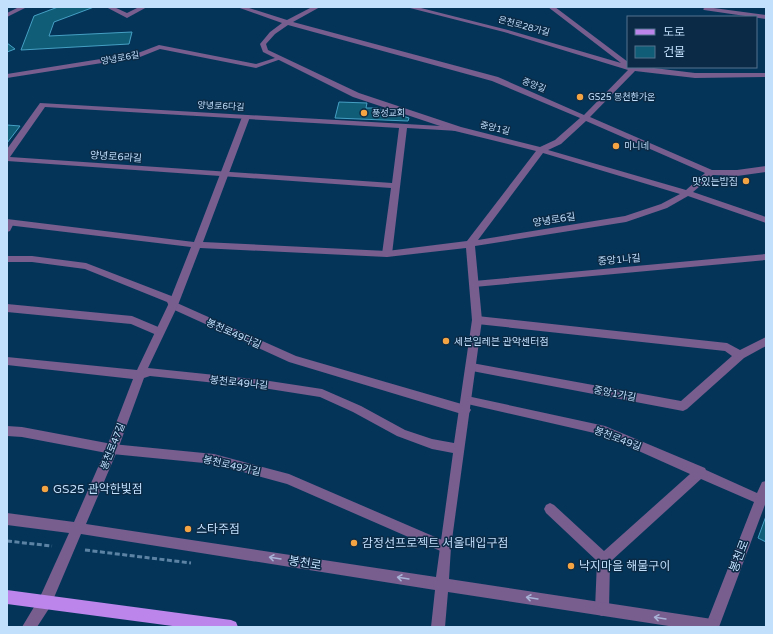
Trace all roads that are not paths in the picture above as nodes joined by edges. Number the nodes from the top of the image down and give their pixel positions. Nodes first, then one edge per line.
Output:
1 (24, 7) edge
2 (109, 7) edge
3 (144, 7) edge
4 (240, 7) edge
5 (317, 7) edge
6 (409, 7) edge
7 (551, 7) edge
8 (706, 8) edge
9 (7, 14) edge
10 (766, 17) edge
11 (289, 23) junction
12 (278, 59) junction
13 (627, 65) edge
14 (627, 66) edge
15 (629, 68) edge
16 (646, 68) edge
17 (766, 75) edge
18 (7, 76) edge
19 (246, 117) junction
20 (586, 117) junction
21 (403, 127) junction
22 (458, 129) junction
23 (542, 150) junction
24 (7, 155) edge
25 (7, 159) edge
26 (766, 169) edge
27 (711, 172) junction
28 (224, 175) junction
29 (396, 186) junction
30 (687, 193) junction
31 (766, 220) edge
32 (8, 225) edge
33 (470, 244) junction
34 (197, 245) junction
35 (388, 254) junction
36 (766, 256) edge
37 (7, 259) edge
38 (474, 284) junction
39 (172, 305) junction
40 (7, 308) edge
41 (477, 320) junction
42 (159, 332) junction
43 (766, 341) edge
44 (740, 355) junction
45 (7, 362) edge
46 (472, 366) junction
47 (140, 375) junction
48 (466, 405) junction
49 (7, 431) edge
50 (112, 448) junction
51 (460, 449) junction
52 (701, 472) junction
53 (766, 486) edge
54 (761, 500) junction
55 (550, 509) dead end
56 (7, 519) edge
57 (78, 528) junction
58 (445, 547) junction
59 (604, 559) junction
60 (442, 584) junction
61 (7, 598) edge
62 (45, 602) junction
63 (602, 609) junction
64 (29, 627) edge
65 (232, 627) edge
66 (438, 627) edge
67 (712, 627) edge

1 - 9 street
2 - 3 street
4 - 11 street, 중앙길
5 - 11 street
6 - 14 street, 은천로28가길
7 - 13 street
8 - 10 street
11 - 12 street, 중앙1길
11 - 20 street, 중앙길
12 - 18 street, 양녕로6길
12 - 22 street, 중앙1길
15 - 20 street
16 - 17 street, 은천로28가길
19 - 21 street, 양녕로6다길
19 - 24 street, 양녕로6다길
19 - 28 street
20 - 23 street
20 - 27 street, 중앙길
21 - 22 street, 양녕로6다길
21 - 29 street
22 - 23 street, 중앙1길
23 - 30 street, 중앙1길
23 - 33 street
25 - 28 street, 양녕로6라길
26 - 27 street, 중앙길
27 - 30 street, 양녕로6길
28 - 29 street, 양녕로6라길
28 - 34 street
29 - 35 street
30 - 31 street, 중앙1길
30 - 33 street, 양녕로6길
32 - 34 street, 양녕로6길
33 - 35 street, 양녕로6길
33 - 38 street
34 - 35 street, 양녕로6길
34 - 39 street, 봉천로47길
36 - 38 street, 중앙1나길
37 - 39 street, 봉천로49다길
38 - 41 street
39 - 42 street, 봉천로47길
39 - 48 street, 봉천로49다길
40 - 42 street
41 - 44 street
41 - 46 street
42 - 47 street, 봉천로47길
43 - 44 street, 중앙1가길
44 - 46 street, 중앙1가길
45 - 47 street, 봉천로49나길
46 - 48 street
47 - 50 street, 봉천로47길
47 - 51 street, 봉천로49나길
48 - 51 street
48 - 52 street, 봉천로49길
49 - 50 street, 봉천로49가길
50 - 57 street, 봉천로47길
50 - 58 street, 봉천로49가길
51 - 58 street
52 - 54 street, 봉천로49길
52 - 59 street
53 - 54 street, 봉천로
54 - 67 street, 봉천로
55 - 59 street
56 - 57 street, 봉천로
60 -> 57 street, 봉천로
57 - 62 street, 봉천로47길
58 - 60 street
59 - 63 street
63 -> 60 street, 봉천로
60 - 66 street
61 - 62 main road
62 - 64 street
62 - 65 main road
67 -> 63 street, 봉천로

